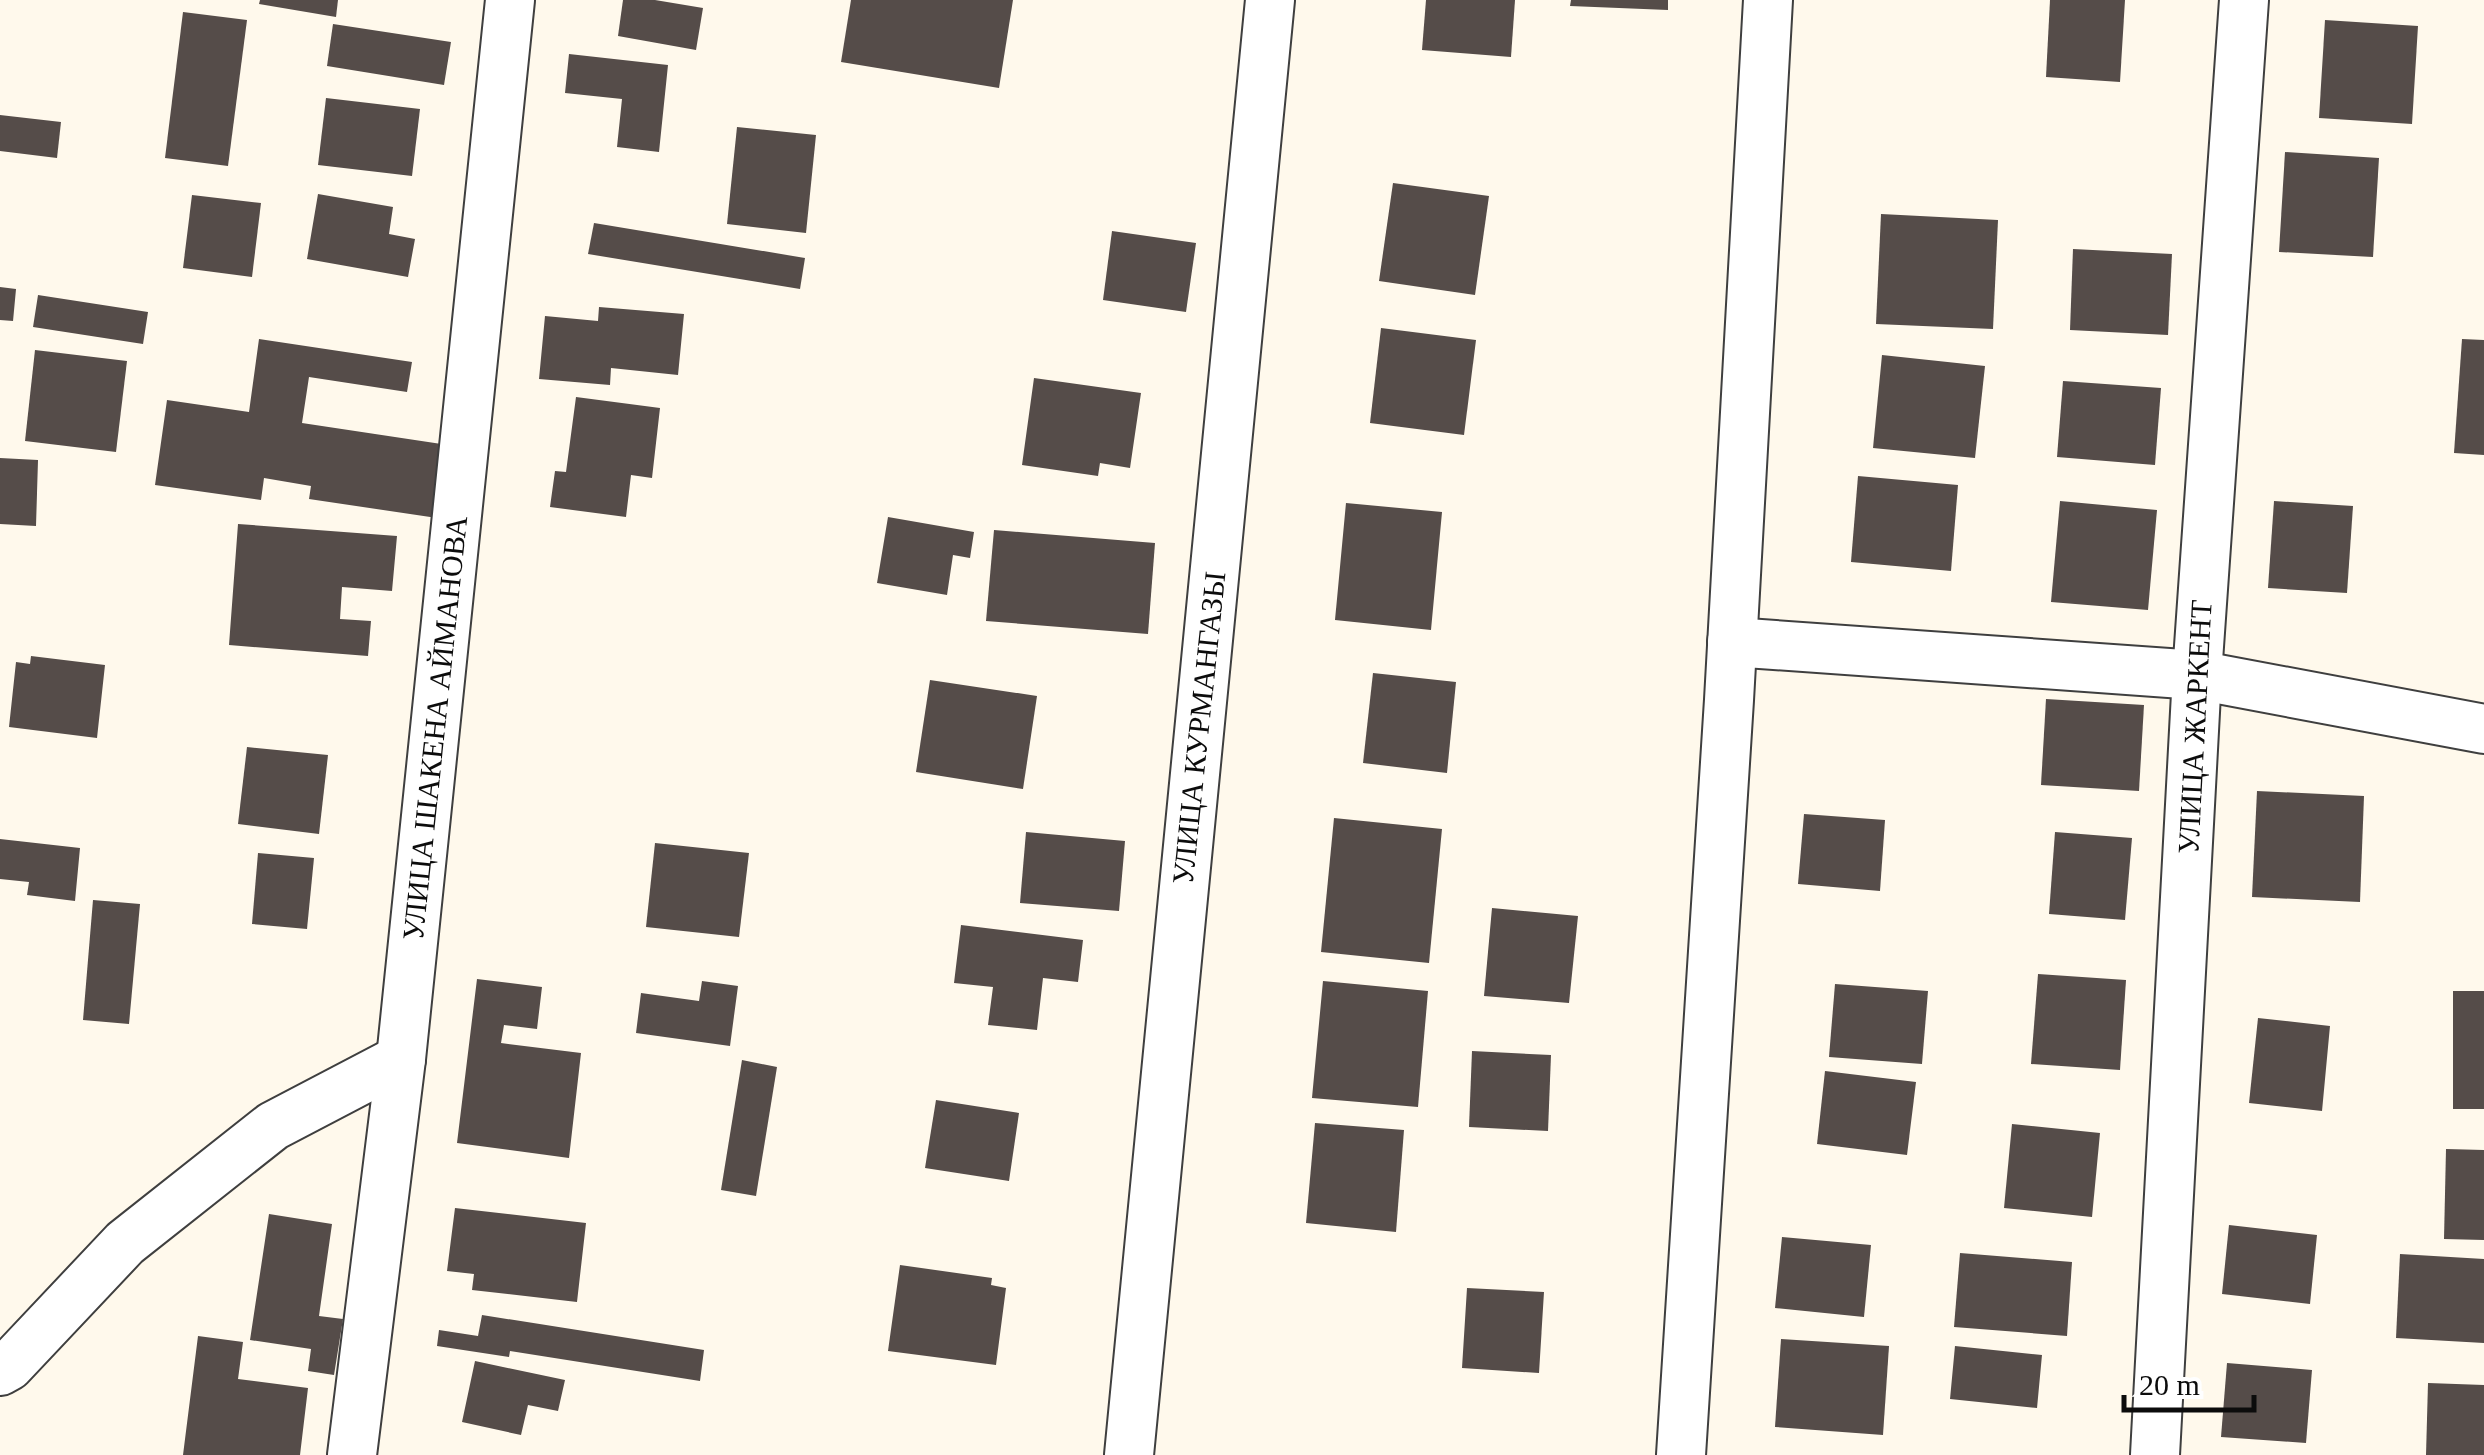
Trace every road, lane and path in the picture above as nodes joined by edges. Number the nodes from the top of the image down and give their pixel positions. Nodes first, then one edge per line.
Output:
1 (510, 0) edge
2 (1270, 0) edge
3 (1768, 0) edge
4 (2244, 0) edge
5 (1732, 642) junction
6 (2197, 675) junction
7 (2484, 729) edge
8 (401, 1059) junction
9 (0, 1371) edge
10 (352, 1455) edge
11 (1129, 1455) edge
12 (1682, 1455) edge
13 (2155, 1455) edge

1 - 8 street, УЛИЦА ШАКЕНА АЙМАНОВА
2 - 11 street, УЛИЦА КУРМАНГАЗЫ
3 - 5 street
4 - 6 street, УЛИЦА ЖАРКЕНТ
5 - 6 street
5 - 12 street
6 - 7 street
6 - 13 street, УЛИЦА ЖАРКЕНТ
8 - 9 street
8 - 10 street, УЛИЦА ШАКЕНА АЙМАНОВА

